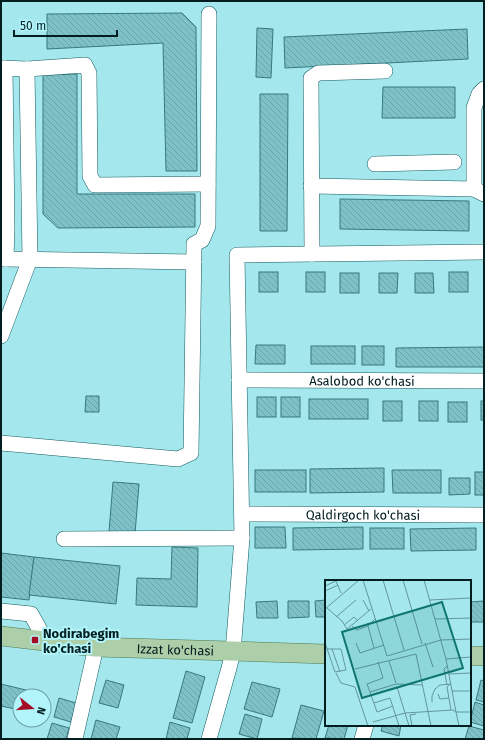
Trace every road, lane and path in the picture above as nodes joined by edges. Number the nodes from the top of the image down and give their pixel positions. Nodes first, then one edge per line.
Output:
1 (209, 14) dead end
2 (3, 68) edge
3 (27, 70) junction
4 (385, 71) dead end
5 (484, 89) edge
6 (454, 162) dead end
7 (375, 164) dead end
8 (406, 164) junction
9 (208, 184) junction
10 (311, 186) junction
11 (405, 188) junction
12 (479, 191) edge
13 (484, 252) edge
14 (312, 254) junction
15 (3, 259) edge
16 (30, 259) junction
17 (194, 262) junction
18 (1, 336) edge
19 (239, 380) junction
20 (484, 381) edge
21 (1, 442) edge
22 (242, 514) junction
23 (484, 515) edge
24 (242, 538) junction
25 (64, 539) dead end
26 (1, 611) edge
27 (1, 636) edge
28 (46, 641) junction
29 (96, 647) junction
30 (232, 652) junction
31 (325, 654) edge
32 (471, 656) edge
33 (484, 656) edge
34 (366, 726) edge
35 (75, 739) edge
36 (209, 739) edge
37 (362, 739) edge

1 - 9 street
2 - 3 street
2 - 15 street
3 - 9 street
3 - 16 street
4 - 10 street
5 - 12 street
6 - 8 street
7 - 8 street
8 - 11 street
9 - 17 street
10 - 11 street
10 - 14 street
11 - 12 street
13 - 14 street
14 - 19 street
15 - 16 street
16 - 17 street
16 - 18 street
17 - 21 street
19 - 20 street, Asalobod ko'chasi
19 - 22 street
22 - 23 street, Qaldirgoch ko'chasi
22 - 24 street
24 - 25 street
24 - 30 street
26 - 28 street
27 - 28 main road, Izzat ko'chasi
28 - 29 main road, Izzat ko'chasi
29 - 30 main road, Izzat ko'chasi
29 - 35 street
30 - 31 main road, Izzat ko'chasi
30 - 36 street
32 - 33 main road
34 - 37 street

